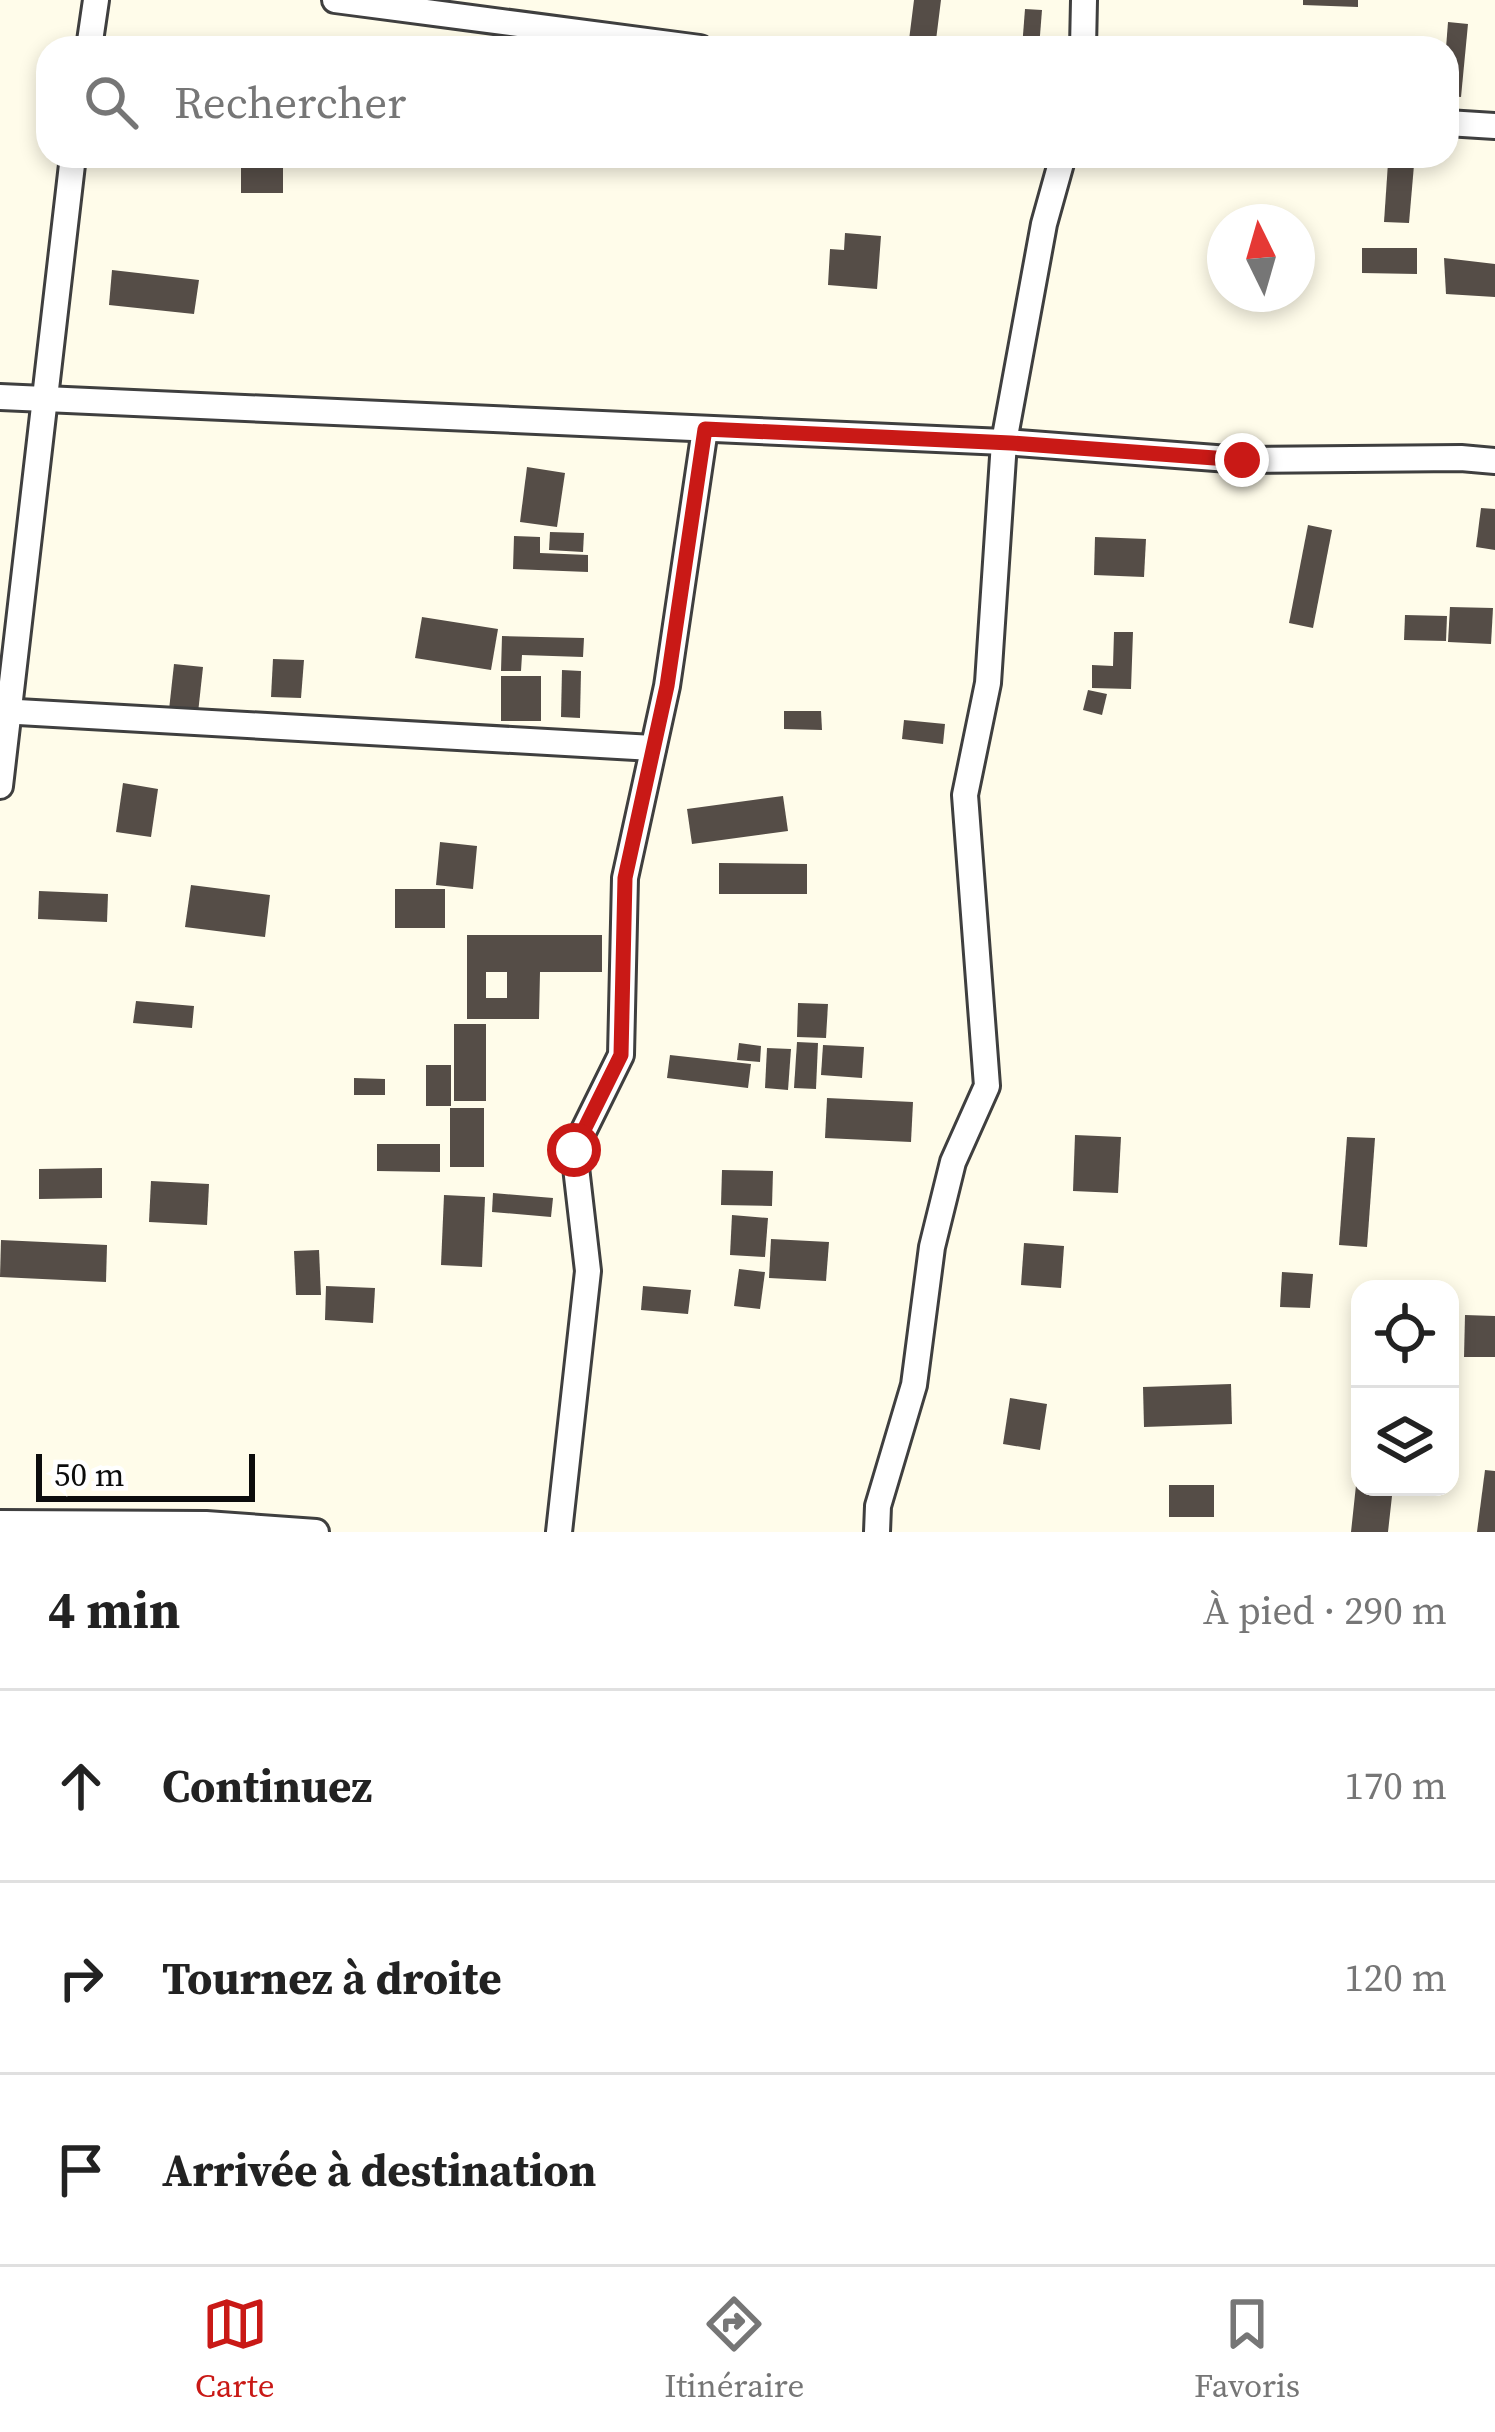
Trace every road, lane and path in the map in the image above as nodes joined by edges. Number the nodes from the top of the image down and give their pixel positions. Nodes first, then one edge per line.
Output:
1 (96, 0) edge
2 (335, 0) edge
3 (1084, 0) edge
4 (91, 36) edge
5 (609, 36) edge
6 (1083, 36) edge
7 (1459, 124) edge
8 (1495, 126) edge
9 (72, 168) edge
10 (1060, 168) edge
11 (0, 397) edge
12 (46, 399) junction
13 (705, 429) junction
14 (1004, 442) junction
15 (1495, 461) edge
16 (5, 711) edge
17 (653, 748) junction
18 (0, 786) edge
19 (0, 1523) edge
20 (316, 1532) edge
21 (537, 1532) edge
22 (559, 1532) edge
23 (877, 1532) edge

1 - 4 street
2 - 5 street
3 - 6 street
7 - 8 street
9 - 12 street
10 - 14 street
11 - 12 street
12 - 13 street
12 - 16 street
13 - 14 street
13 - 17 street
14 - 15 street
14 - 23 street
16 - 17 street
16 - 18 street
17 - 22 street
19 - 20 street
21 - 22 street

